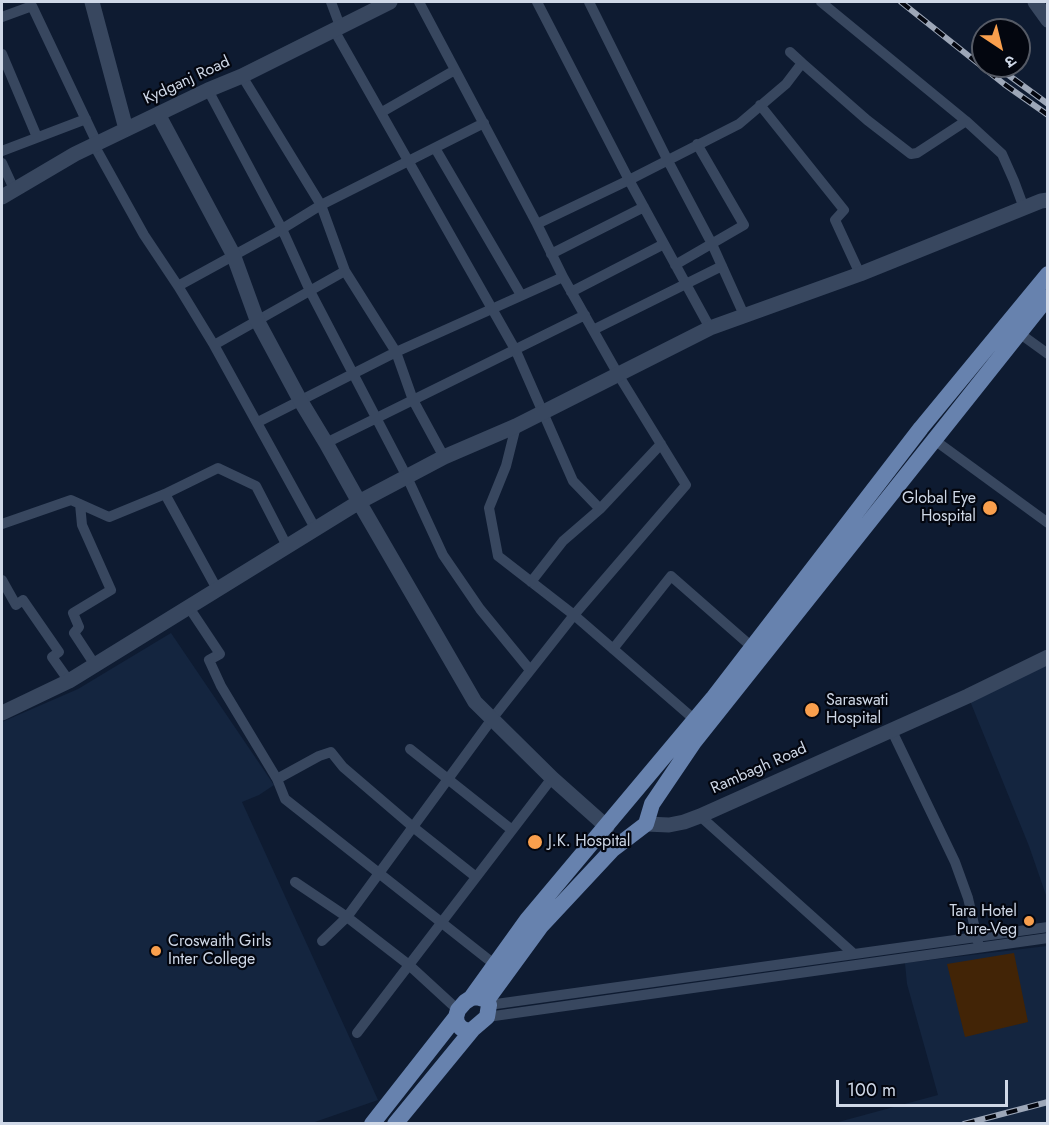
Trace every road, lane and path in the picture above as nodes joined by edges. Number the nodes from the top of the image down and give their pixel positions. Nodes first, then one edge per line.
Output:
1 (92, 2) edge
2 (332, 2) edge
3 (390, 2) edge
4 (419, 2) edge
5 (537, 2) edge
6 (589, 2) edge
7 (820, 2) edge
8 (1035, 2) edge
9 (373, 5) edge
10 (2, 17) edge
11 (1047, 20) edge
12 (337, 28) junction
13 (790, 52) dead end
14 (2, 54) edge
15 (802, 63) junction
16 (455, 70) junction
17 (242, 76) junction
18 (208, 90) junction
19 (760, 105) junction
20 (382, 112) junction
21 (158, 114) junction
22 (86, 119) junction
23 (966, 121) junction
24 (484, 123) junction
25 (126, 129) junction
26 (37, 137) junction
27 (96, 144) junction
28 (697, 144) junction
29 (435, 148) junction
30 (2, 151) edge
31 (667, 159) junction
32 (410, 162) junction
33 (2, 163) edge
34 (629, 180) junction
35 (8, 193) edge
36 (1047, 200) edge
37 (321, 205) junction
38 (644, 207) junction
39 (1024, 208) junction
40 (537, 224) junction
41 (282, 229) junction
42 (664, 244) junction
43 (712, 244) junction
44 (551, 254) junction
45 (233, 255) junction
46 (675, 265) junction
47 (722, 266) junction
48 (345, 271) junction
49 (860, 274) junction
50 (1047, 274) edge
51 (563, 277) junction
52 (685, 283) junction
53 (178, 286) junction
54 (310, 291) junction
55 (571, 292) junction
56 (521, 295) junction
57 (1047, 297) edge
58 (492, 310) junction
59 (585, 315) junction
60 (744, 315) junction
61 (257, 320) junction
62 (710, 328) junction
63 (593, 330) junction
64 (1019, 333) junction
65 (214, 345) junction
66 (516, 351) junction
67 (396, 352) junction
68 (1047, 354) edge
69 (353, 374) junction
70 (619, 376) junction
71 (300, 400) junction
72 (413, 400) junction
73 (544, 412) junction
74 (376, 418) junction
75 (258, 422) junction
76 (516, 426) junction
77 (933, 439) junction
78 (326, 442) junction
79 (662, 444) junction
80 (444, 457) junction
81 (406, 477) junction
82 (165, 494) junction
83 (358, 502) junction
84 (80, 504) junction
85 (600, 509) junction
86 (1047, 523) edge
87 (2, 524) edge
88 (315, 528) junction
89 (287, 546) junction
90 (2, 580) edge
91 (531, 582) junction
92 (217, 589) junction
93 (188, 606) junction
94 (573, 615) junction
95 (752, 647) junction
96 (613, 649) junction
97 (1047, 657) edge
98 (95, 665) junction
99 (530, 670) junction
100 (69, 681) junction
101 (2, 714) edge
102 (492, 719) junction
103 (695, 720) junction
104 (891, 729) junction
105 (410, 749) dead end
106 (448, 778) junction
107 (552, 778) junction
108 (277, 779) junction
109 (634, 794) junction
110 (652, 804) junction
111 (700, 816) junction
112 (646, 824) junction
113 (413, 827) junction
114 (512, 830) junction
115 (603, 832) junction
116 (612, 850) junction
117 (379, 873) junction
118 (476, 877) junction
119 (295, 882) dead end
120 (347, 917) junction
121 (442, 922) junction
122 (1047, 927) edge
123 (1047, 938) edge
124 (322, 941) dead end
125 (978, 942) junction
126 (854, 954) junction
127 (494, 964) junction
128 (409, 965) junction
129 (483, 1005) junction
130 (457, 1013) junction
131 (473, 1029) junction
132 (357, 1033) dead end
133 (372, 1124) edge
134 (395, 1124) edge

1 - 25 street
2 - 12 street
3 - 9 street, Kydganj Road
4 - 16 street
5 - 34 street
6 - 31 street
7 - 23 street
8 - 11 street
9 - 12 street, Kydganj Road
10 - 22 street
12 - 17 street, Kydganj Road
12 - 20 street
13 - 15 street
14 - 26 street
15 - 19 street
15 - 23 street
16 - 20 street
16 - 24 street
17 - 18 street, Kydganj Road
17 - 37 street
18 - 21 street, Kydganj Road
18 - 41 street
19 - 28 street
19 - 49 street
20 - 32 street
21 - 25 street, Kydganj Road
21 - 45 street
22 - 26 street
22 - 27 street
23 - 39 street
24 - 29 street
24 - 40 street
25 - 27 street, Kydganj Road
26 - 30 street
27 - 35 street, Kydganj Road
27 - 53 street
28 - 31 street
28 - 43 street
29 - 32 street
29 - 56 street
31 - 34 street
31 - 43 street
32 - 37 street
32 - 58 street
33 - 35 street
34 - 38 street
34 - 40 street
36 - 39 street
37 - 41 street
37 - 48 street
38 - 42 street
38 - 44 street
39 - 49 street
40 - 44 street
41 - 45 street
41 - 54 street
42 - 46 street
42 - 55 street
43 - 46 street
43 - 47 street
44 - 51 street
45 - 53 street
45 - 61 street
46 - 52 street
47 - 52 street
47 - 60 street
48 - 54 street
48 - 67 street
49 - 60 street
50 - 95 main road
51 - 55 street
51 - 56 street
52 - 62 street
52 - 63 street
53 - 65 street
54 - 61 street
54 - 69 street
55 - 59 street
56 - 58 street
57 - 64 main road
58 - 66 street
58 - 67 street
59 - 63 street
59 - 66 street
60 - 62 street
61 - 65 street
61 - 71 street
62 - 70 street
63 - 70 street
64 - 68 street
64 - 77 main road
65 - 75 street
66 - 72 street
66 - 73 street
67 - 69 street
67 - 72 street
69 - 71 street
69 - 74 street
70 - 73 street
70 - 79 street
71 - 75 street
71 - 78 street
72 - 74 street
72 - 80 street
73 - 76 street
73 - 85 street
74 - 78 street
74 - 81 street
75 - 88 street
76 - 80 street
76 - 91 street
77 - 86 street
77 - 110 main road
78 - 83 street
79 - 85 street
79 - 94 street
80 - 81 street
81 - 83 street
81 - 99 street
82 - 84 street
82 - 89 street
82 - 92 street
83 - 88 street
83 - 102 street
84 - 87 street
84 - 98 street
85 - 91 street
88 - 89 street
89 - 92 street
90 - 100 street
91 - 94 street
92 - 93 street
93 - 98 street
93 - 108 street
94 - 96 street
94 - 99 street
95 - 96 street
95 - 103 main road
96 - 103 street
97 - 104 street, Rambagh Road
98 - 100 street
99 - 102 street
100 - 101 street
102 - 106 street
102 - 107 street
103 - 109 main road
104 - 111 street, Rambagh Road
104 - 125 street
105 - 106 street
106 - 113 street
106 - 114 street
107 - 114 street
107 - 115 street
108 - 113 street
108 - 117 street
109 - 110 main road
109 - 115 main road
110 - 112 main road
111 - 112 street, Rambagh Road
111 - 126 street
112 - 116 main road
113 - 117 street
113 - 118 street
114 - 118 street
115 - 116 main road
115 - 127 main road
116 - 129 main road
117 - 120 street
117 - 121 street
118 - 121 street
119 - 120 street
120 - 124 street
120 - 128 street
121 - 127 street
121 - 128 street
122 - 125 street
123 - 125 street
125 - 126 street
125 - 129 street
126 - 129 street
127 - 129 main road
128 - 130 street
128 - 132 street
129 - 130 main road
129 - 131 main road
130 - 131 main road
130 - 133 main road
131 - 134 main road

